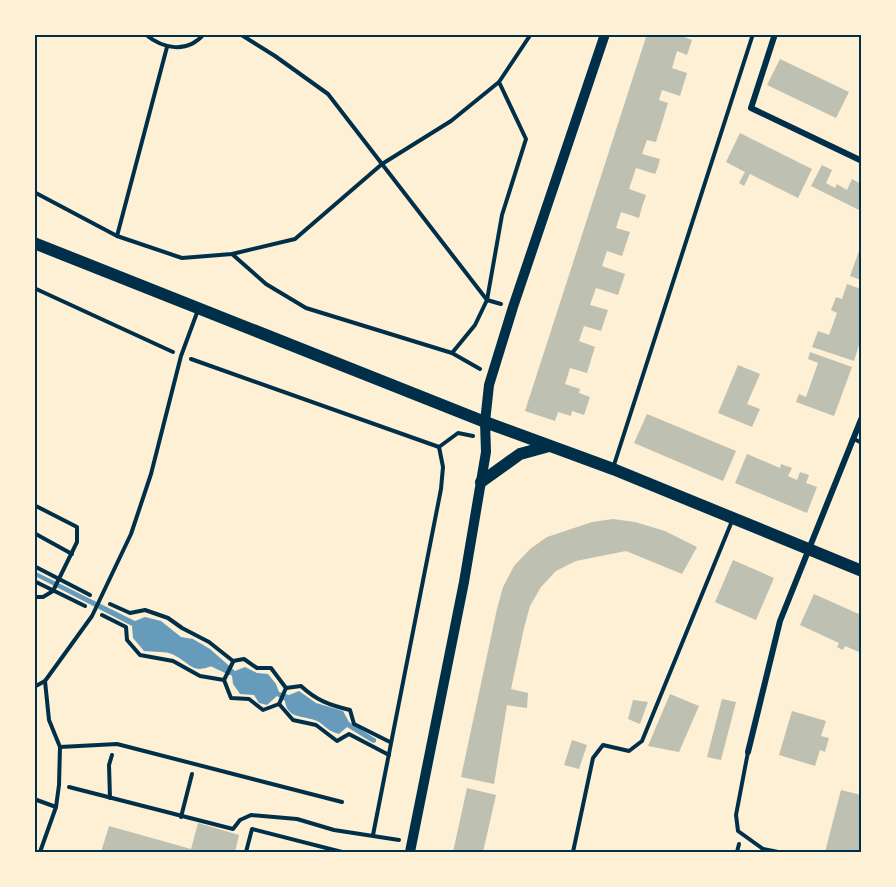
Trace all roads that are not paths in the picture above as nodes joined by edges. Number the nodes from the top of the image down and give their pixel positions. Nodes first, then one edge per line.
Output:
1 (605, 34) edge
2 (753, 34) edge
3 (775, 34) edge
4 (861, 161) edge
5 (34, 243) edge
6 (198, 309) junction
7 (861, 417) edge
8 (485, 422) junction
9 (854, 440) junction
10 (861, 442) edge
11 (550, 446) junction
12 (613, 469) junction
13 (481, 482) junction
14 (733, 518) junction
15 (809, 549) junction
16 (861, 571) edge
17 (45, 681) junction
18 (34, 687) edge
19 (60, 747) junction
20 (748, 752) joint
21 (34, 799) edge
22 (342, 802) dead end
23 (56, 807) junction
24 (411, 848) edge
25 (762, 851) edge
26 (40, 852) edge
27 (573, 852) edge
28 (778, 852) edge

1 - 8 street
2 - 12 lane
3 - 4 street
5 - 6 main road
6 - 8 main road
6 - 17 lane
7 - 9 street
8 - 11 main road
8 - 13 street
9 - 10 lane
9 - 15 street
11 - 12 main road
11 - 13 main road
12 - 14 main road
13 - 24 street
14 - 15 main road
14 - 27 lane
15 - 16 main road
15 - 20 street
17 - 18 lane
17 - 19 lane
19 - 22 lane
19 - 23 lane
20 - 25 lane
21 - 23 lane
23 - 26 lane
25 - 28 lane

